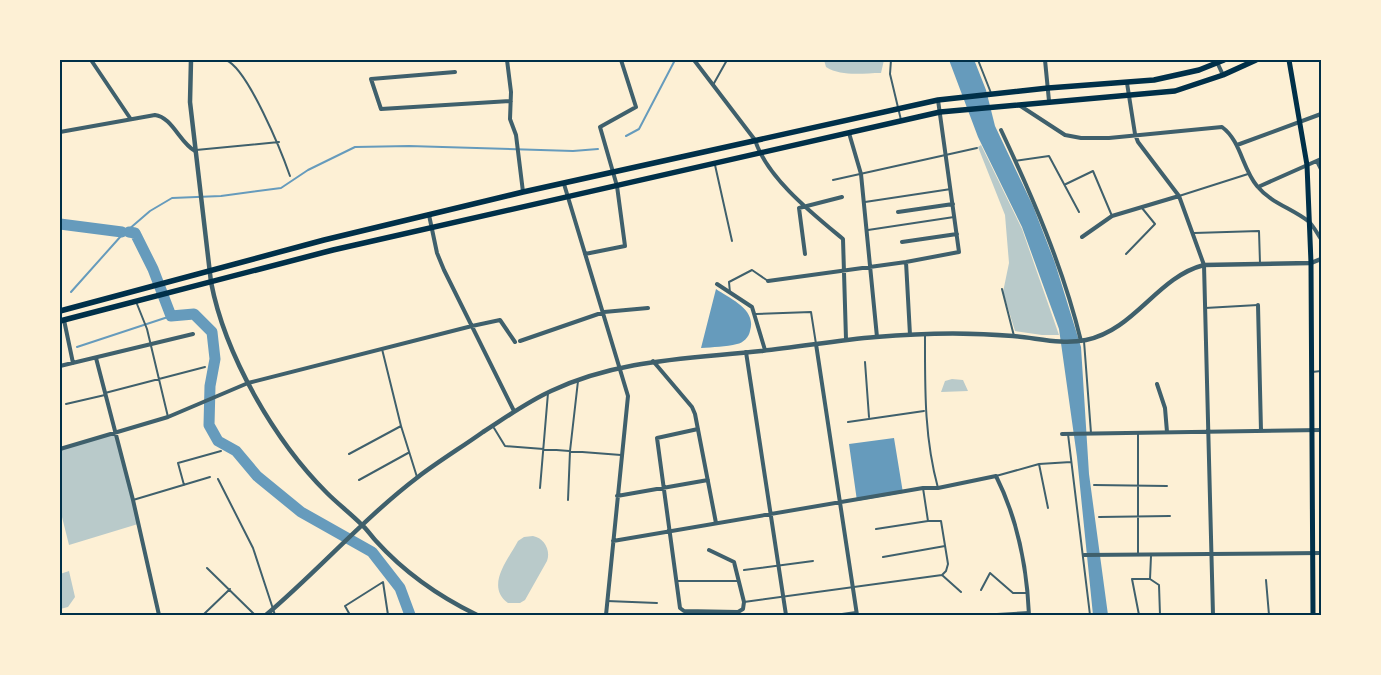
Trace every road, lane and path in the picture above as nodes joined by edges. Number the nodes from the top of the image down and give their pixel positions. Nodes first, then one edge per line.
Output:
1 (92, 60) edge
2 (191, 60) edge
3 (226, 60) edge
4 (507, 60) edge
5 (621, 60) edge
6 (694, 60) edge
7 (727, 60) edge
8 (891, 60) edge
9 (978, 60) edge
10 (1256, 60) edge
11 (1289, 60) edge
12 (1044, 61) edge
13 (1220, 61) edge
14 (455, 72) dead end
15 (1224, 75) junction
16 (1127, 83) junction
17 (714, 85) junction
18 (1048, 88) junction
19 (990, 93) junction
20 (1129, 96) junction
21 (938, 100) junction
22 (510, 101) junction
23 (1049, 101) junction
24 (1017, 104) junction
25 (899, 109) junction
26 (940, 112) junction
27 (1321, 114) edge
28 (130, 118) junction
29 (901, 122) junction
30 (1301, 122) junction
31 (60, 125) edge
32 (1001, 130) dead end
33 (62, 132) edge
34 (849, 133) junction
35 (1135, 134) junction
36 (755, 140) junction
37 (278, 142) junction
38 (1237, 145) junction
39 (977, 148) dead end
40 (195, 150) junction
41 (758, 152) junction
42 (946, 155) junction
43 (1319, 160) edge
44 (1015, 161) junction
45 (715, 163) junction
46 (1307, 165) junction
47 (1321, 169) edge
48 (614, 174) junction
49 (862, 174) junction
50 (1249, 174) junction
51 (290, 176) dead end
52 (833, 180) dead end
53 (564, 184) junction
54 (1066, 184) junction
55 (617, 186) junction
56 (1258, 187) junction
57 (951, 189) junction
58 (523, 192) junction
59 (1179, 196) junction
60 (568, 197) junction
61 (842, 197) dead end
62 (865, 202) junction
63 (953, 204) junction
64 (804, 205) junction
65 (1141, 206) junction
66 (898, 212) dead end
67 (1079, 212) dead end
68 (429, 215) junction
69 (1112, 216) junction
70 (954, 217) junction
71 (1309, 221) junction
72 (431, 227) junction
73 (867, 231) junction
74 (1194, 233) junction
75 (957, 234) junction
76 (1082, 237) dead end
77 (1321, 239) edge
78 (732, 241) dead end
79 (902, 242) dead end
80 (585, 254) junction
81 (805, 254) dead end
82 (1126, 254) dead end
83 (1321, 259) edge
84 (906, 262) junction
85 (1311, 263) junction
86 (1260, 264) junction
87 (1204, 265) junction
88 (870, 266) junction
89 (844, 269) junction
90 (209, 270) junction
91 (768, 281) joint
92 (211, 282) junction
93 (717, 284) dead end
94 (1002, 289) dead end
95 (730, 293) junction
96 (136, 302) junction
97 (1258, 305) joint
98 (648, 308) dead end
99 (1205, 308) junction
100 (60, 311) edge
101 (604, 312) junction
102 (756, 314) junction
103 (62, 320) edge
104 (472, 326) junction
105 (193, 334) dead end
106 (910, 335) junction
107 (925, 335) junction
108 (1014, 336) junction
109 (877, 337) junction
110 (846, 339) junction
111 (1082, 341) junction
112 (150, 344) junction
113 (816, 344) junction
114 (382, 349) junction
115 (765, 350) junction
116 (746, 352) junction
117 (96, 358) junction
118 (653, 361) junction
119 (865, 362) dead end
120 (73, 363) junction
121 (60, 366) edge
122 (205, 367) dead end
123 (620, 367) junction
124 (1321, 371) edge
125 (1310, 372) junction
126 (159, 379) junction
127 (578, 380) junction
128 (248, 383) junction
129 (1157, 384) dead end
130 (548, 392) junction
131 (105, 394) junction
132 (66, 404) dead end
133 (514, 411) junction
134 (924, 411) junction
135 (168, 417) junction
136 (869, 417) junction
137 (848, 422) dead end
138 (401, 426) junction
139 (493, 426) junction
140 (698, 429) junction
141 (1312, 430) junction
142 (1321, 430) edge
143 (1208, 431) junction
144 (1261, 431) junction
145 (114, 432) junction
146 (1138, 432) junction
147 (1167, 432) junction
148 (1090, 433) junction
149 (1062, 434) dead end
150 (1069, 434) junction
151 (60, 449) edge
152 (544, 449) junction
153 (220, 451) dead end
154 (570, 451) junction
155 (408, 453) junction
156 (349, 454) dead end
157 (621, 455) junction
158 (1071, 462) junction
159 (1039, 464) junction
160 (996, 476) junction
161 (210, 477) dead end
162 (417, 477) junction
163 (218, 479) dead end
164 (360, 480) dead end
165 (708, 480) junction
166 (184, 484) junction
167 (1139, 484) junction
168 (1094, 485) dead end
169 (1167, 486) dead end
170 (540, 488) dead end
171 (923, 488) junction
172 (938, 488) junction
173 (664, 489) junction
174 (617, 496) junction
175 (133, 500) junction
176 (568, 500) dead end
177 (839, 502) junction
178 (1048, 508) dead end
179 (770, 514) junction
180 (1138, 516) junction
181 (1170, 516) dead end
182 (1099, 517) dead end
183 (928, 521) junction
184 (716, 523) junction
185 (362, 525) junction
186 (876, 529) dead end
187 (671, 531) junction
188 (613, 540) junction
189 (945, 546) junction
190 (709, 550) dead end
191 (1312, 553) junction
192 (1321, 553) edge
193 (1138, 554) junction
194 (1151, 554) junction
195 (1211, 554) junction
196 (1086, 555) junction
197 (883, 557) dead end
198 (814, 561) dead end
199 (778, 565) junction
200 (207, 568) dead end
201 (744, 570) dead end
202 (942, 575) junction
203 (1150, 579) junction
204 (1266, 580) dead end
205 (677, 581) junction
206 (738, 581) junction
207 (852, 587) junction
208 (230, 589) junction
209 (980, 590) dead end
210 (961, 592) dead end
211 (1029, 593) junction
212 (783, 598) junction
213 (607, 601) junction
214 (744, 602) junction
215 (657, 603) dead end
216 (273, 610) junction
217 (1029, 613) edge
218 (856, 614) edge
219 (980, 614) edge
220 (159, 615) edge
221 (203, 615) edge
222 (255, 615) edge
223 (266, 615) edge
224 (275, 615) edge
225 (350, 615) edge
226 (388, 615) edge
227 (477, 615) edge
228 (606, 615) edge
229 (786, 615) edge
230 (835, 615) edge
231 (1090, 615) edge
232 (1139, 615) edge
233 (1160, 615) edge
234 (1213, 615) edge
235 (1269, 615) edge
236 (1313, 615) edge

1 - 28 street
2 - 40 street
3 - 37 lane
4 - 22 street
5 - 48 street
6 - 17 street
7 - 17 lane
8 - 25 lane
9 - 19 lane
10 - 15 main road
11 - 30 main road
12 - 18 street
13 - 15 street
13 - 16 main road
14 - 22 street
15 - 20 main road
16 - 18 main road
16 - 20 street
17 - 36 street
18 - 19 main road
18 - 23 street
19 - 21 main road
20 - 23 main road
20 - 35 street
21 - 25 main road
21 - 26 street
22 - 58 street
23 - 24 main road
24 - 26 main road
24 - 35 street
25 - 29 lane
25 - 36 main road
26 - 29 main road
26 - 42 street
27 - 30 street
28 - 33 street
28 - 40 street
29 - 34 main road
30 - 38 street
30 - 46 main road
31 - 33 street
32 - 44 street
34 - 41 main road
34 - 49 street
35 - 38 street
35 - 59 street
36 - 41 street
36 - 48 main road
37 - 40 lane
37 - 51 lane
38 - 50 street
39 - 42 lane
40 - 90 street
41 - 45 main road
41 - 64 street
42 - 49 lane
42 - 57 street
43 - 46 street
43 - 47 street
44 - 54 lane
44 - 111 street
45 - 55 main road
45 - 78 lane
46 - 56 street
46 - 71 main road
48 - 53 main road
48 - 55 street
49 - 52 lane
49 - 62 street
50 - 56 street
50 - 59 lane
53 - 58 main road
53 - 60 street
54 - 67 lane
54 - 69 lane
55 - 60 main road
55 - 80 street
56 - 71 street
57 - 62 lane
57 - 63 street
58 - 68 main road
59 - 65 street
59 - 74 street
60 - 72 main road
60 - 80 street
61 - 64 street
62 - 73 street
63 - 66 street
63 - 70 street
64 - 81 street
64 - 89 street
65 - 69 street
65 - 82 lane
68 - 72 street
68 - 90 main road
69 - 76 street
70 - 73 lane
70 - 75 street
71 - 77 street
71 - 85 main road
72 - 92 main road
72 - 104 street
73 - 88 street
74 - 86 lane
74 - 87 street
75 - 79 street
75 - 84 street
80 - 101 street
83 - 85 street
84 - 88 street
84 - 106 street
85 - 86 street
85 - 125 main road
86 - 87 street
87 - 99 street
87 - 111 street
88 - 89 street
88 - 109 street
89 - 91 street
89 - 110 street
90 - 92 street
90 - 100 main road
91 - 95 lane
92 - 96 main road
92 - 128 street
93 - 95 street
94 - 108 lane
95 - 102 street
96 - 103 main road
96 - 112 lane
97 - 99 lane
97 - 144 street
98 - 101 street
99 - 143 street
101 - 104 street
101 - 123 street
102 - 113 lane
102 - 115 street
103 - 120 street
104 - 114 street
104 - 133 street
105 - 112 street
106 - 107 street
106 - 109 street
107 - 108 street
107 - 134 lane
108 - 111 street
109 - 110 street
110 - 113 street
111 - 148 lane
112 - 117 street
112 - 126 lane
113 - 115 street
113 - 177 street
114 - 128 street
114 - 138 lane
115 - 116 street
116 - 118 street
116 - 179 street
117 - 120 street
117 - 131 street
118 - 123 street
118 - 140 street
119 - 136 lane
120 - 121 street
122 - 126 lane
123 - 127 street
123 - 157 street
124 - 125 lane
125 - 141 main road
126 - 131 lane
126 - 135 lane
127 - 130 street
127 - 154 lane
128 - 135 street
128 - 185 street
129 - 147 street
130 - 133 street
130 - 152 lane
131 - 132 lane
131 - 145 street
133 - 139 street
134 - 136 lane
134 - 172 lane
135 - 145 street
136 - 137 lane
138 - 155 lane
138 - 156 lane
139 - 152 lane
139 - 162 street
140 - 165 street
140 - 173 street
141 - 142 street
141 - 144 street
141 - 191 main road
143 - 144 street
143 - 147 street
143 - 195 street
145 - 151 street
145 - 175 street
146 - 147 street
146 - 148 street
146 - 167 lane
148 - 150 street
149 - 150 street
150 - 158 lane
152 - 154 lane
152 - 170 lane
153 - 166 lane
154 - 157 lane
154 - 176 lane
155 - 162 lane
155 - 164 lane
157 - 174 street
158 - 159 lane
158 - 196 lane
159 - 160 lane
159 - 178 lane
160 - 172 street
160 - 211 street
161 - 166 lane
162 - 185 street
163 - 216 lane
165 - 173 street
165 - 184 street
166 - 175 lane
167 - 168 lane
167 - 169 lane
167 - 180 lane
171 - 172 street
171 - 177 street
171 - 183 lane
173 - 174 street
173 - 187 street
174 - 188 street
175 - 220 street
177 - 179 street
177 - 207 street
179 - 184 street
179 - 199 street
180 - 181 lane
180 - 182 lane
180 - 193 lane
183 - 186 lane
183 - 189 lane
184 - 187 street
185 - 216 street
185 - 227 street
187 - 188 street
187 - 205 street
188 - 213 street
189 - 197 lane
189 - 202 lane
190 - 206 street
191 - 192 street
191 - 195 street
191 - 236 main road
193 - 194 street
193 - 196 street
194 - 195 street
194 - 203 lane
195 - 234 street
196 - 231 lane
198 - 199 lane
199 - 201 lane
199 - 212 street
200 - 208 lane
202 - 207 lane
202 - 210 lane
203 - 232 lane
203 - 233 lane
204 - 235 lane
205 - 206 lane
205 - 214 street
206 - 214 street
207 - 212 lane
207 - 218 street
208 - 221 lane
208 - 222 lane
209 - 211 lane
211 - 217 street
212 - 214 lane
212 - 229 street
213 - 215 lane
213 - 228 street
216 - 223 street
216 - 224 lane
217 - 219 lane
218 - 230 lane
225 - 226 lane

